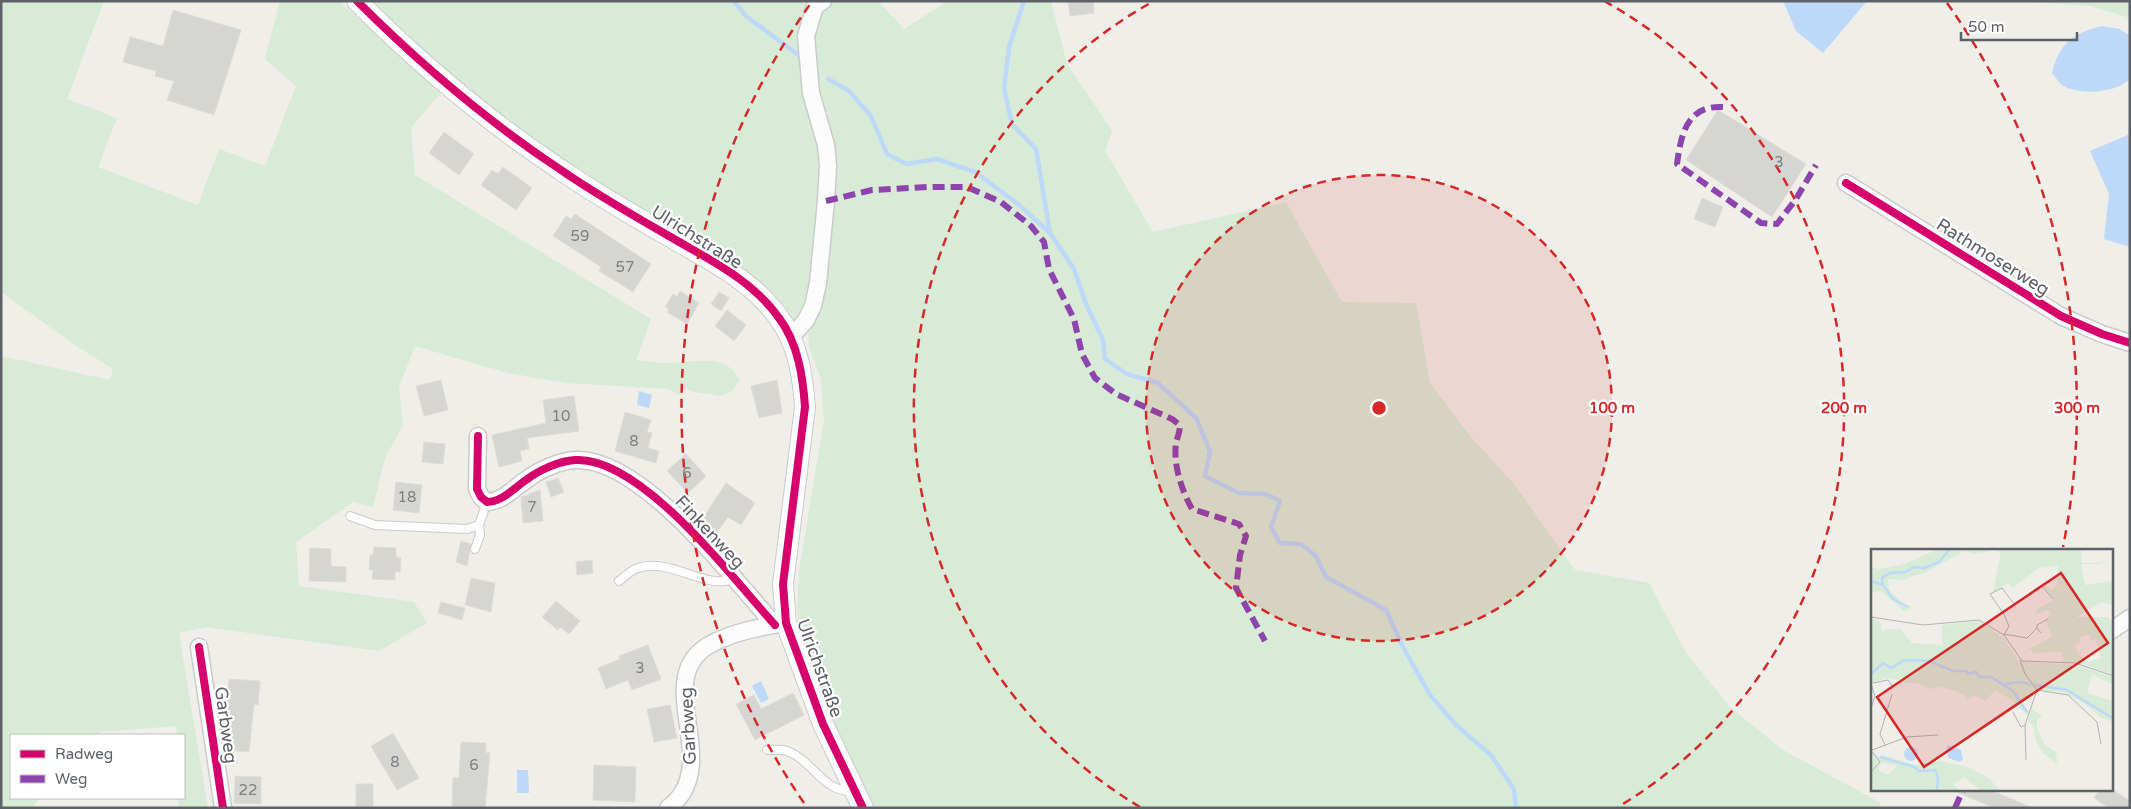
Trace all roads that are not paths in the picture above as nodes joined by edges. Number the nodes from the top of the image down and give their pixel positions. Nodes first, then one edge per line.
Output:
1 (357, 1) edge
2 (816, 3) edge
3 (1846, 183) dead end
4 (791, 337) junction
5 (2130, 343) edge
6 (478, 436) dead end
7 (487, 502) junction
8 (350, 516) dead end
9 (479, 526) junction
10 (475, 549) dead end
11 (733, 578) junction
12 (619, 581) dead end
13 (2130, 618) edge
14 (781, 624) junction
15 (2114, 629) edge
16 (199, 647) dead end
17 (767, 750) dead end
18 (858, 800) edge
19 (674, 806) edge
20 (223, 808) edge

1 - 4 street, Ulrichstraße
2 - 4 street
3 - 5 street, Rathmoserweg
4 - 14 street, Ulrichstraße
6 - 7 street
7 - 9 lane
7 - 11 street, Finkenweg
8 - 9 lane
9 - 10 lane
11 - 12 lane, Finkenweg
11 - 14 street, Finkenweg
13 - 15 street
14 - 18 street, Ulrichstraße
14 - 19 street, Garbweg
16 - 20 street, Garbweg
17 - 18 lane

